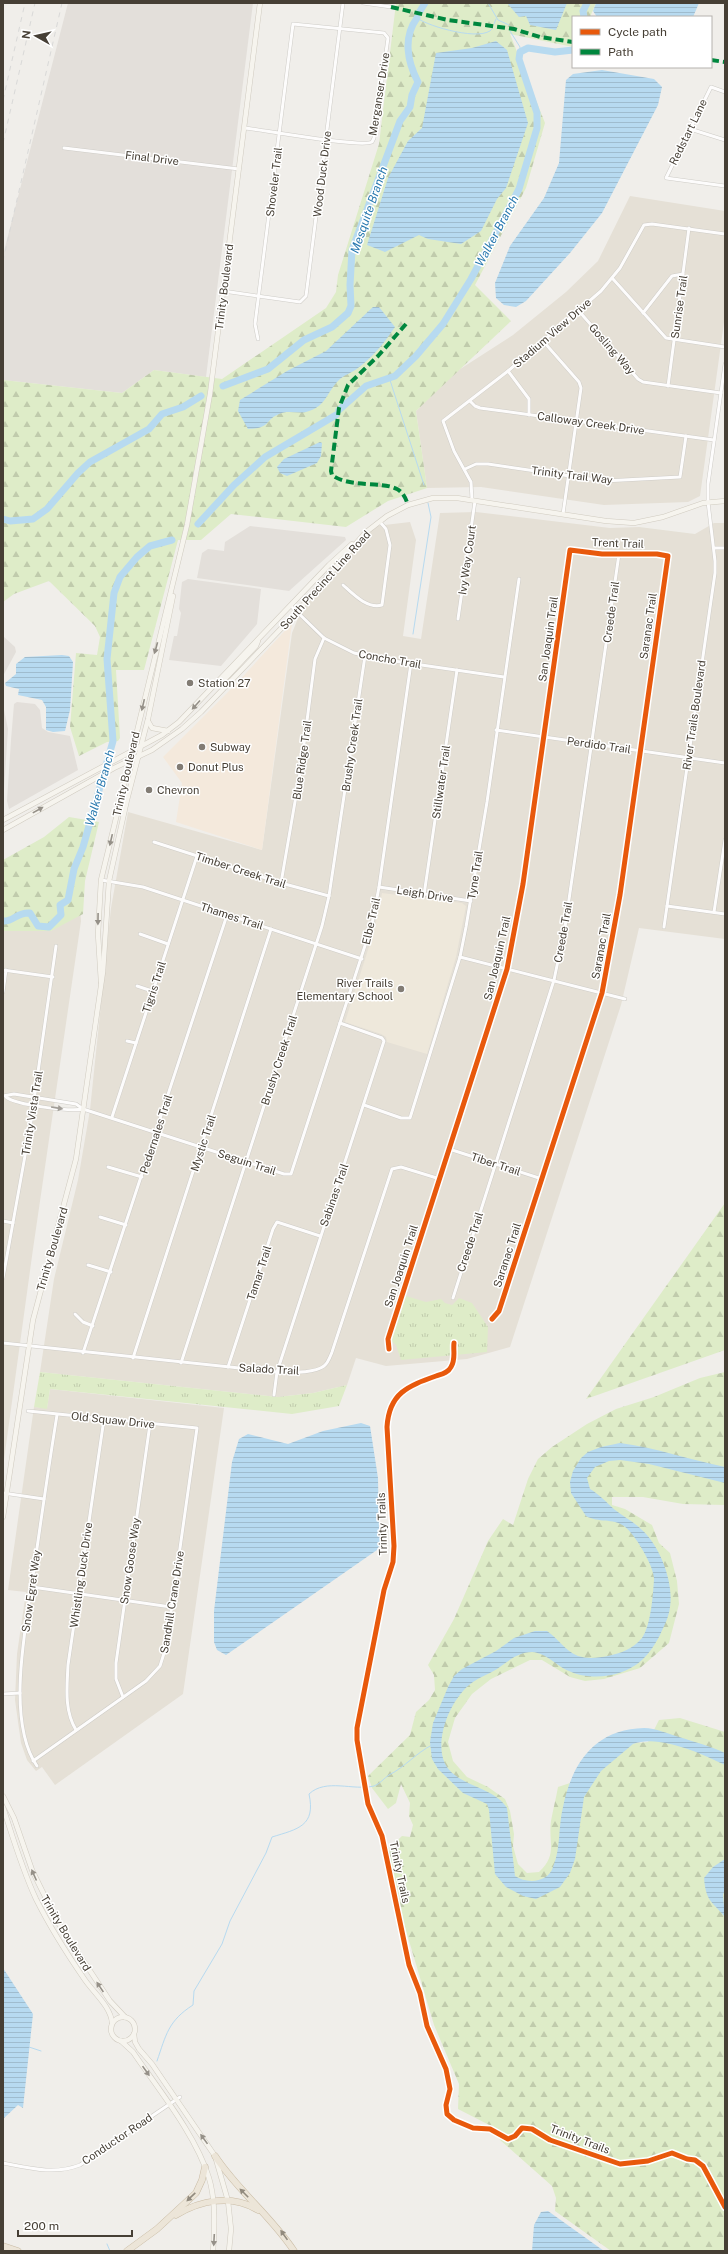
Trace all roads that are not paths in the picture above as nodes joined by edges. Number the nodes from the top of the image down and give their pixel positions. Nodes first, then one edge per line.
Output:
1 (260, 3) edge
2 (343, 3) edge
3 (363, 3) edge
4 (391, 7) dead end
5 (340, 30) junction
6 (725, 92) edge
7 (245, 128) junction
8 (690, 129) junction
9 (280, 133) junction
10 (326, 139) junction
11 (725, 140) edge
12 (64, 148) dead end
13 (239, 169) junction
14 (725, 186) edge
15 (689, 228) junction
16 (725, 234) edge
17 (683, 274) junction
18 (612, 279) junction
19 (223, 291) junction
20 (259, 296) junction
21 (578, 310) junction
22 (644, 313) junction
23 (258, 339) dead end
24 (674, 340) junction
25 (543, 341) junction
26 (725, 348) edge
27 (725, 364) edge
28 (508, 371) junction
29 (668, 386) junction
30 (721, 393) junction
31 (470, 400) junction
32 (529, 415) junction
33 (576, 421) junction
34 (686, 436) junction
35 (714, 440) junction
36 (465, 469) junction
37 (569, 476) junction
38 (474, 501) junction
39 (725, 501) edge
40 (708, 502) junction
41 (563, 514) junction
42 (380, 522) junction
43 (365, 533) junction
44 (714, 548) junction
45 (725, 548) edge
46 (619, 554) junction
47 (569, 558) joint
48 (667, 561) joint
49 (177, 570) junction
50 (519, 578) dead end
51 (343, 585) dead end
52 (291, 606) junction
53 (297, 612) junction
54 (458, 620) dead end
55 (324, 638) junction
56 (258, 639) junction
57 (365, 656) junction
58 (411, 663) junction
59 (457, 670) junction
60 (504, 677) junction
61 (225, 686) junction
62 (210, 690) junction
63 (215, 697) junction
64 (148, 719) junction
65 (496, 730) junction
66 (168, 731) junction
67 (544, 737) junction
68 (142, 744) junction
69 (592, 744) junction
70 (132, 750) junction
71 (640, 751) junction
72 (138, 756) junction
73 (688, 758) junction
74 (129, 761) junction
75 (725, 763) edge
76 (3, 820) edge
77 (3, 830) edge
78 (725, 840) edge
79 (154, 842) dead end
80 (197, 856) junction
81 (101, 880) junction
82 (109, 881) junction
83 (280, 883) junction
84 (379, 887) junction
85 (424, 895) junction
86 (329, 896) junction
87 (183, 899) junction
88 (470, 902) junction
89 (667, 906) junction
90 (714, 912) junction
91 (725, 914) edge
92 (227, 915) junction
93 (664, 927) dead end
94 (271, 929) junction
95 (140, 934) dead end
96 (317, 943) junction
97 (168, 944) junction
98 (56, 946) dead end
99 (460, 957) junction
100 (362, 959) junction
101 (507, 969) junction
102 (5, 970) edge
103 (53, 977) junction
104 (554, 980) junction
105 (100, 982) junction
106 (137, 986) dead end
107 (152, 991) junction
108 (3, 992) edge
109 (602, 993) junction
110 (625, 999) dead end
111 (340, 1023) junction
112 (127, 1041) dead end
113 (136, 1043) junction
114 (5, 1096) edge
115 (34, 1097) junction
116 (33, 1105) junction
117 (364, 1105) junction
118 (83, 1108) junction
119 (112, 1117) junction
120 (156, 1132) junction
121 (202, 1147) junction
122 (449, 1149) junction
123 (246, 1162) junction
124 (495, 1164) junction
125 (108, 1167) dead end
126 (293, 1169) joint
127 (142, 1177) junction
128 (440, 1179) junction
129 (542, 1179) junction
130 (100, 1217) dead end
131 (3, 1221) edge
132 (13, 1223) junction
133 (126, 1226) junction
134 (320, 1236) junction
135 (88, 1265) dead end
136 (111, 1272) junction
137 (3, 1278) edge
138 (453, 1298) dead end
139 (75, 1314) dead end
140 (492, 1319) dead end
141 (93, 1326) junction
142 (3, 1343) edge
143 (28, 1347) junction
144 (389, 1349) dead end
145 (83, 1352) junction
146 (133, 1358) junction
147 (181, 1363) junction
148 (228, 1367) junction
149 (277, 1372) junction
150 (274, 1395) dead end
151 (28, 1411) dead end
152 (57, 1415) junction
153 (104, 1419) junction
154 (150, 1424) junction
155 (198, 1428) joint
156 (5, 1494) edge
157 (44, 1499) junction
158 (3, 1517) edge
159 (32, 1587) junction
160 (78, 1594) junction
161 (125, 1600) junction
162 (171, 1607) junction
163 (3, 1694) edge
164 (20, 1694) junction
165 (123, 1697) junction
166 (76, 1730) junction
167 (33, 1761) junction
168 (36, 1766) dead end
169 (3, 1796) edge
170 (3, 1807) edge
171 (125, 2017) junction
172 (112, 2023) junction
173 (134, 2034) junction
174 (121, 2041) junction
175 (178, 2098) junction
176 (169, 2104) junction
177 (215, 2156) junction
178 (3, 2163) edge
179 (204, 2167) junction
180 (228, 2200) junction
181 (213, 2201) junction
182 (272, 2220) junction
183 (166, 2221) junction
184 (3, 2246) edge
185 (18, 2251) edge
186 (127, 2251) edge
187 (213, 2251) edge
188 (229, 2251) edge
189 (294, 2251) edge

1 - 7 main road, Trinity Boulevard
2 - 5 street, Wood Duck Drive
3 - 4 street
5 - 9 street, Shoveler Trail
5 - 10 street, Wood Duck Drive
5 - 10 street, Merganser Drive
6 - 8 street, Redstart Lane
7 - 9 street, Merganser Drive
7 - 13 main road, Trinity Boulevard
8 - 11 street
8 - 14 street, Redstart Lane
9 - 10 street, Merganser Drive
9 - 20 street, Shoveler Trail
10 - 20 street, Wood Duck Drive
12 - 13 street, Final Drive
13 - 19 main road, Trinity Boulevard
15 - 16 street, Stadium View Drive
15 - 17 street, Sunrise Trail
15 - 18 street, Stadium View Drive
17 - 22 street
17 - 24 street, Sunrise Trail
18 - 21 street, Stadium View Drive
18 - 22 street
19 - 20 street
19 - 49 main road, Trinity Boulevard
20 - 23 street, Shoveler Trail
21 - 25 street, Stadium View Drive
21 - 29 street, Gosling Way
22 - 24 street
24 - 26 street
24 - 29 street, Sunrise Trail
25 - 28 street, Stadium View Drive
25 - 33 street
27 - 30 street, River Trails Boulevard
28 - 31 street, Stadium View Drive
28 - 32 street
29 - 30 street, Gosling Way
30 - 35 street, River Trails Boulevard
31 - 32 street, Calloway Creek Drive
31 - 36 street, Stadium View Drive
32 - 33 street, Calloway Creek Drive
33 - 34 street, Calloway Creek Drive
33 - 37 street
34 - 35 street, Calloway Creek Drive
34 - 37 street, Trinity Trail Way
35 - 40 street, River Trails Boulevard
36 - 37 street, Trinity Trail Way
36 - 38 street, Stadium View Drive
37 - 41 street
38 - 41 main road, South Precinct Line Road
38 - 42 main road, South Precinct Line Road
38 - 54 street, Ivy Way Court
39 - 40 main road, South Precinct Line Road
40 - 41 main road, South Precinct Line Road
40 - 44 street, River Trails Boulevard
42 - 43 main road, South Precinct Line Road
42 - 51 street
43 - 52 main road
43 - 53 main road, South Precinct Line Road
44 - 45 street
44 - 73 street, River Trails Boulevard
46 - 47 street, Trent Trail
46 - 48 street, Trent Trail
46 - 69 street, Creede Trail
47 - 67 street, San Joaquin Trail
48 - 71 street, Saranac Trail
49 - 64 main road, Trinity Boulevard
49 -> 70 main road, Trinity Boulevard
50 - 60 street, Tyne Trail
52 - 53 street, Concho Trail
52 - 56 main road
53 - 55 street, Concho Trail
53 - 61 main road, South Precinct Line Road
55 - 57 street, Concho Trail
55 - 83 street, Blue Ridge Trail
56 - 61 main road
56 - 62 main road
57 - 58 street, Concho Trail
57 - 86 street, Brushy Creek Trail
58 - 59 street, Concho Trail
58 - 84 street, Elbe Trail
59 - 60 street, Concho Trail
59 - 85 street, Stillwater Trail
60 - 65 street, Tyne Trail
61 - 63 main road, South Precinct Line Road
62 - 63 main road
62 -> 66 main road
63 - 72 main road, South Precinct Line Road
64 - 66 main road
64 - 68 main road, Trinity Boulevard
65 - 67 street, Perdido Trail
65 - 88 street, Tyne Trail
66 - 68 main road
67 - 69 street, Perdido Trail
67 - 101 street, San Joaquin Trail
68 - 70 main road
68 - 72 main road, Trinity Boulevard
69 - 71 street, Perdido Trail
69 - 104 street, Creede Trail
70 - 74 main road, Trinity Boulevard
70 - 76 main road
71 - 73 street, Perdido Trail
71 - 109 street, Saranac Trail
72 - 74 main road, South Precinct Line Road
72 - 82 main road, Trinity Boulevard
73 - 75 street, Perdido Trail
73 - 89 street, River Trails Boulevard
77 -> 74 main road, South Precinct Line Road
74 -> 81 main road, Trinity Boulevard
78 - 90 street
79 - 80 street, Timber Creek Trail
80 - 83 street, Timber Creek Trail
80 - 87 street, Tigris Trail
81 - 82 street, Thames Trail
81 -> 105 main road, Trinity Boulevard
82 - 87 street, Thames Trail
82 - 105 main road, Trinity Boulevard
83 - 86 street, Timber Creek Trail
84 - 85 street, Leigh Drive
84 - 100 street, Elbe Trail
85 - 88 street, Leigh Drive
86 - 96 street, Brushy Creek Trail
87 - 92 street, Thames Trail
87 - 97 street, Tigris Trail
88 - 99 street, Tyne Trail
89 - 90 street
89 - 93 street, River Trails Boulevard
90 - 91 street
92 - 94 street, Thames Trail
92 - 120 street, Pedernales Trail
94 - 96 street, Thames Trail
94 - 121 street, Mystic Trail
95 - 97 street
96 - 100 street, Thames Trail
96 - 123 street, Brushy Creek Trail
97 - 107 street, Tigris Trail
98 - 103 street, Trinity Vista Trail
99 - 101 street
99 - 117 street, Tyne Trail
100 - 111 street, Elbe Trail
101 - 104 street
101 - 122 street, San Joaquin Trail
102 - 103 street
102 - 108 street
103 - 115 street, Trinity Vista Trail
104 - 109 street
104 - 124 street, Creede Trail
105 - 118 main road, Trinity Boulevard
106 - 107 street
107 - 113 street, Tigris Trail
109 - 110 street
109 - 129 street, Saranac Trail
111 - 117 street, Sabinas Trail
111 - 126 street, Elbe Trail
112 - 113 street
113 - 119 street, Tigris Trail
114 - 115 street, Seguin Trail
114 - 116 street
115 - 116 street, Trinity Vista Trail
115 - 118 street, Seguin Trail
116 -> 118 street
116 - 132 street, Trinity Vista Trail
117 - 134 street, Sabinas Trail
118 - 119 street, Seguin Trail
118 - 143 main road, Trinity Boulevard
119 - 120 street, Seguin Trail
120 - 121 street, Seguin Trail
120 - 127 street, Pedernales Trail
121 - 123 street, Seguin Trail
121 - 146 street, Mystic Trail
122 - 124 street, Tiber Trail
122 - 128 street, San Joaquin Trail
123 - 126 street, Seguin Trail
123 - 147 street, Brushy Creek Trail
124 - 129 street, Tiber Trail
124 - 138 street, Creede Trail
125 - 127 street
127 - 133 street, Pedernales Trail
128 - 144 street, San Joaquin Trail
128 - 149 street, Salado Trail
129 - 140 street, Saranac Trail
130 - 133 street
131 - 132 street
132 - 137 street, Trinity Vista Trail
133 - 136 street, Pedernales Trail
134 - 148 street, Tamar Trail
134 - 149 street, Sabinas Trail
135 - 136 street
136 - 141 street, Pedernales Trail
139 - 141 street
141 - 145 street, Pedernales Trail
142 - 143 street, Salado Trail
143 - 145 street, Salado Trail
143 - 156 main road, Trinity Boulevard
145 - 146 street, Salado Trail
146 - 147 street, Salado Trail
147 - 148 street, Salado Trail
148 - 149 street, Salado Trail
149 - 150 street, Sabinas Trail
151 - 152 street, Old Squaw Drive
152 - 153 street, Old Squaw Drive
152 - 157 street, Snow Egret Way
153 - 154 street, Old Squaw Drive
153 - 160 street, Whistling Duck Drive
154 - 155 street, Old Squaw Drive
154 - 161 street, Snow Goose Way
155 - 162 street, Sandhill Crane Drive
156 - 157 street
156 - 158 main road, Trinity Boulevard
157 - 159 street, Snow Egret Way
159 - 160 street
159 - 164 street, Snow Egret Way
160 - 161 street
160 - 166 street, Whistling Duck Drive
161 - 162 street
161 - 165 street, Snow Goose Way
162 - 165 street, Sandhill Crane Drive
163 - 164 street
164 - 167 street, Snow Egret Way
165 - 166 street, Sandhill Crane Drive
166 - 167 street, Sandhill Crane Drive
167 - 168 street, Snow Egret Way
171 -> 169 main road, Trinity Boulevard
170 - 172 main road, Trinity Boulevard
171 - 172 main road
171 - 173 main road, Trinity Boulevard
172 - 174 main road, Trinity Boulevard
173 - 174 main road
173 - 175 main road, Trinity Boulevard
174 -> 176 main road, Trinity Boulevard
175 - 176 street, Conductor Road
177 -> 175 main road, Trinity Boulevard
176 - 178 street, Conductor Road
176 - 179 main road, Trinity Boulevard
177 - 180 main road, Trinity Boulevard
182 -> 177 highway
179 - 181 main road, Trinity Boulevard
179 -> 183 highway
180 - 181 highway
180 - 182 highway
180 - 188 main road, Trinity Boulevard
181 - 183 highway
181 -> 187 main road, Trinity Boulevard
189 -> 182 highway
183 - 186 highway
184 - 185 highway

